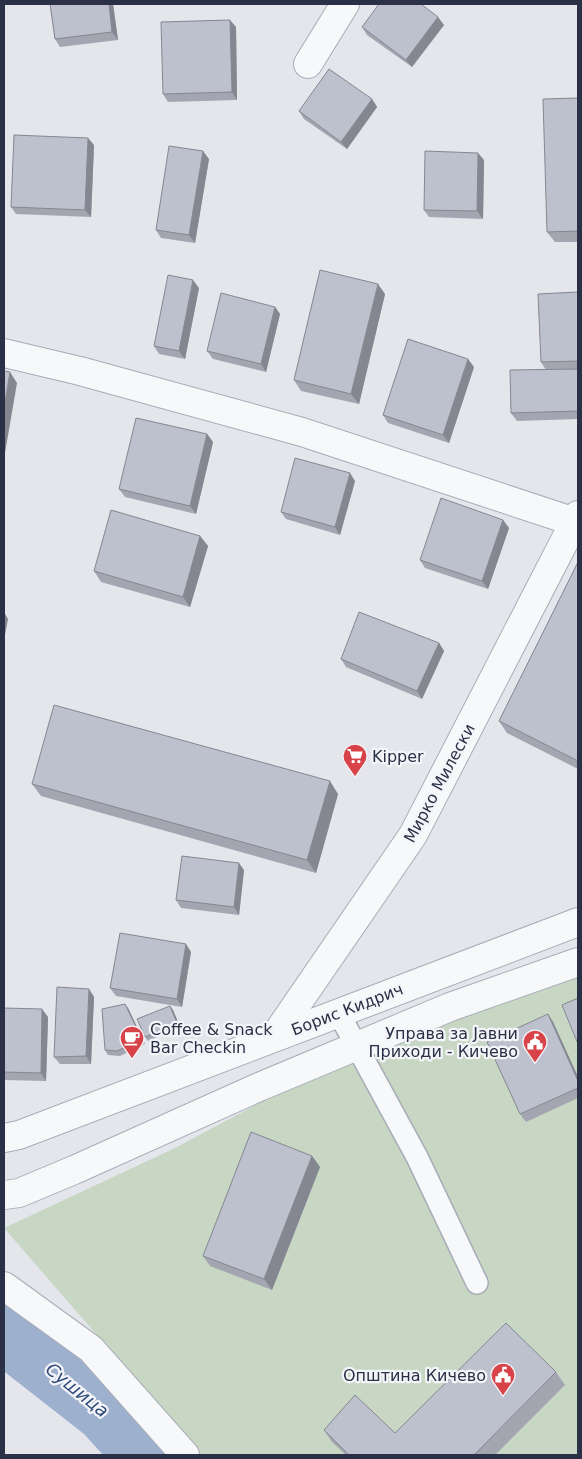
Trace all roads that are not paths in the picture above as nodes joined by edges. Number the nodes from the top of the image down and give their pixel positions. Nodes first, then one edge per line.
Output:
1 (345, 4) edge
2 (308, 64) dead end
3 (4, 353) edge
4 (577, 518) edge
5 (578, 922) edge
6 (578, 962) edge
7 (338, 1012) junction
8 (275, 1036) junction
9 (356, 1045) junction
10 (4, 1138) edge
11 (4, 1196) edge
12 (477, 1283) dead end
13 (4, 1286) edge
14 (185, 1455) edge

1 - 2 street
3 - 4 street
4 - 8 street, Мирко Милески
5 - 7 street, Борис Кидрич
6 - 9 street
7 - 8 street, Борис Кидрич
7 - 9 lane
8 - 10 street, Борис Кидрич
9 - 11 street
9 - 12 lane
13 - 14 street

